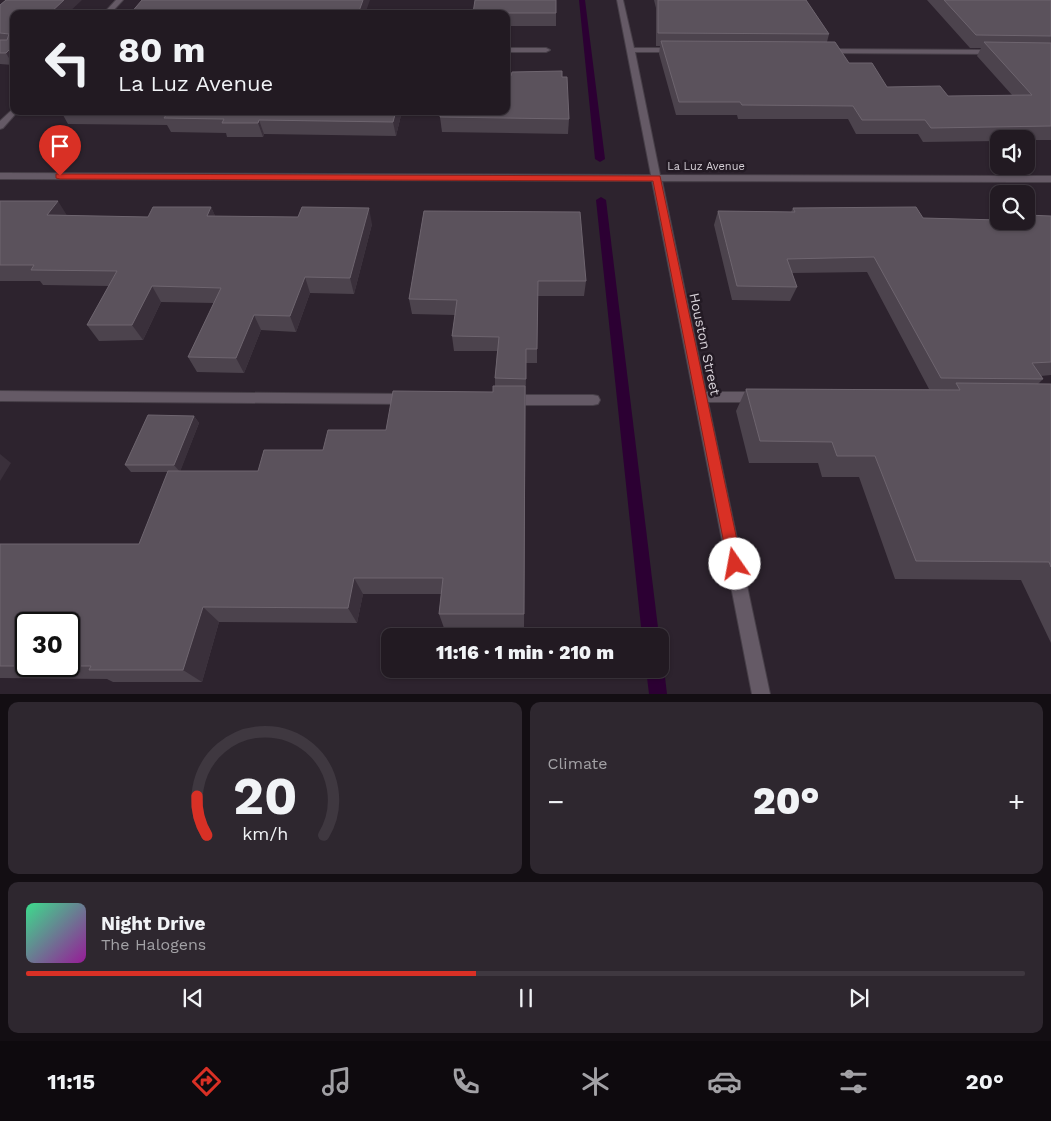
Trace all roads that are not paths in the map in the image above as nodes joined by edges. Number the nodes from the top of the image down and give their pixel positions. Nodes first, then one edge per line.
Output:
1 (120, 0) edge
2 (620, 0) edge
3 (110, 10) edge
4 (510, 50) edge
5 (546, 50) dead end
6 (629, 50) junction
7 (688, 50) edge
8 (815, 51) edge
9 (1002, 52) edge
10 (10, 115) edge
11 (0, 126) edge
12 (0, 176) edge
13 (656, 178) junction
14 (1051, 179) edge
15 (0, 396) edge
16 (701, 397) junction
17 (769, 398) edge
18 (425, 399) edge
19 (494, 400) edge
20 (593, 400) dead end
21 (761, 694) edge

1 - 3 street
2 - 6 street, Houston Street
4 - 5 street
6 - 7 street
6 - 13 street, Houston Street
8 - 9 street
10 - 11 street
12 - 13 street, La Luz Avenue
13 - 14 street, La Luz Avenue
13 - 16 street, Houston Street
15 - 18 street
16 - 17 street
16 - 21 street, Houston Street
19 - 20 street

